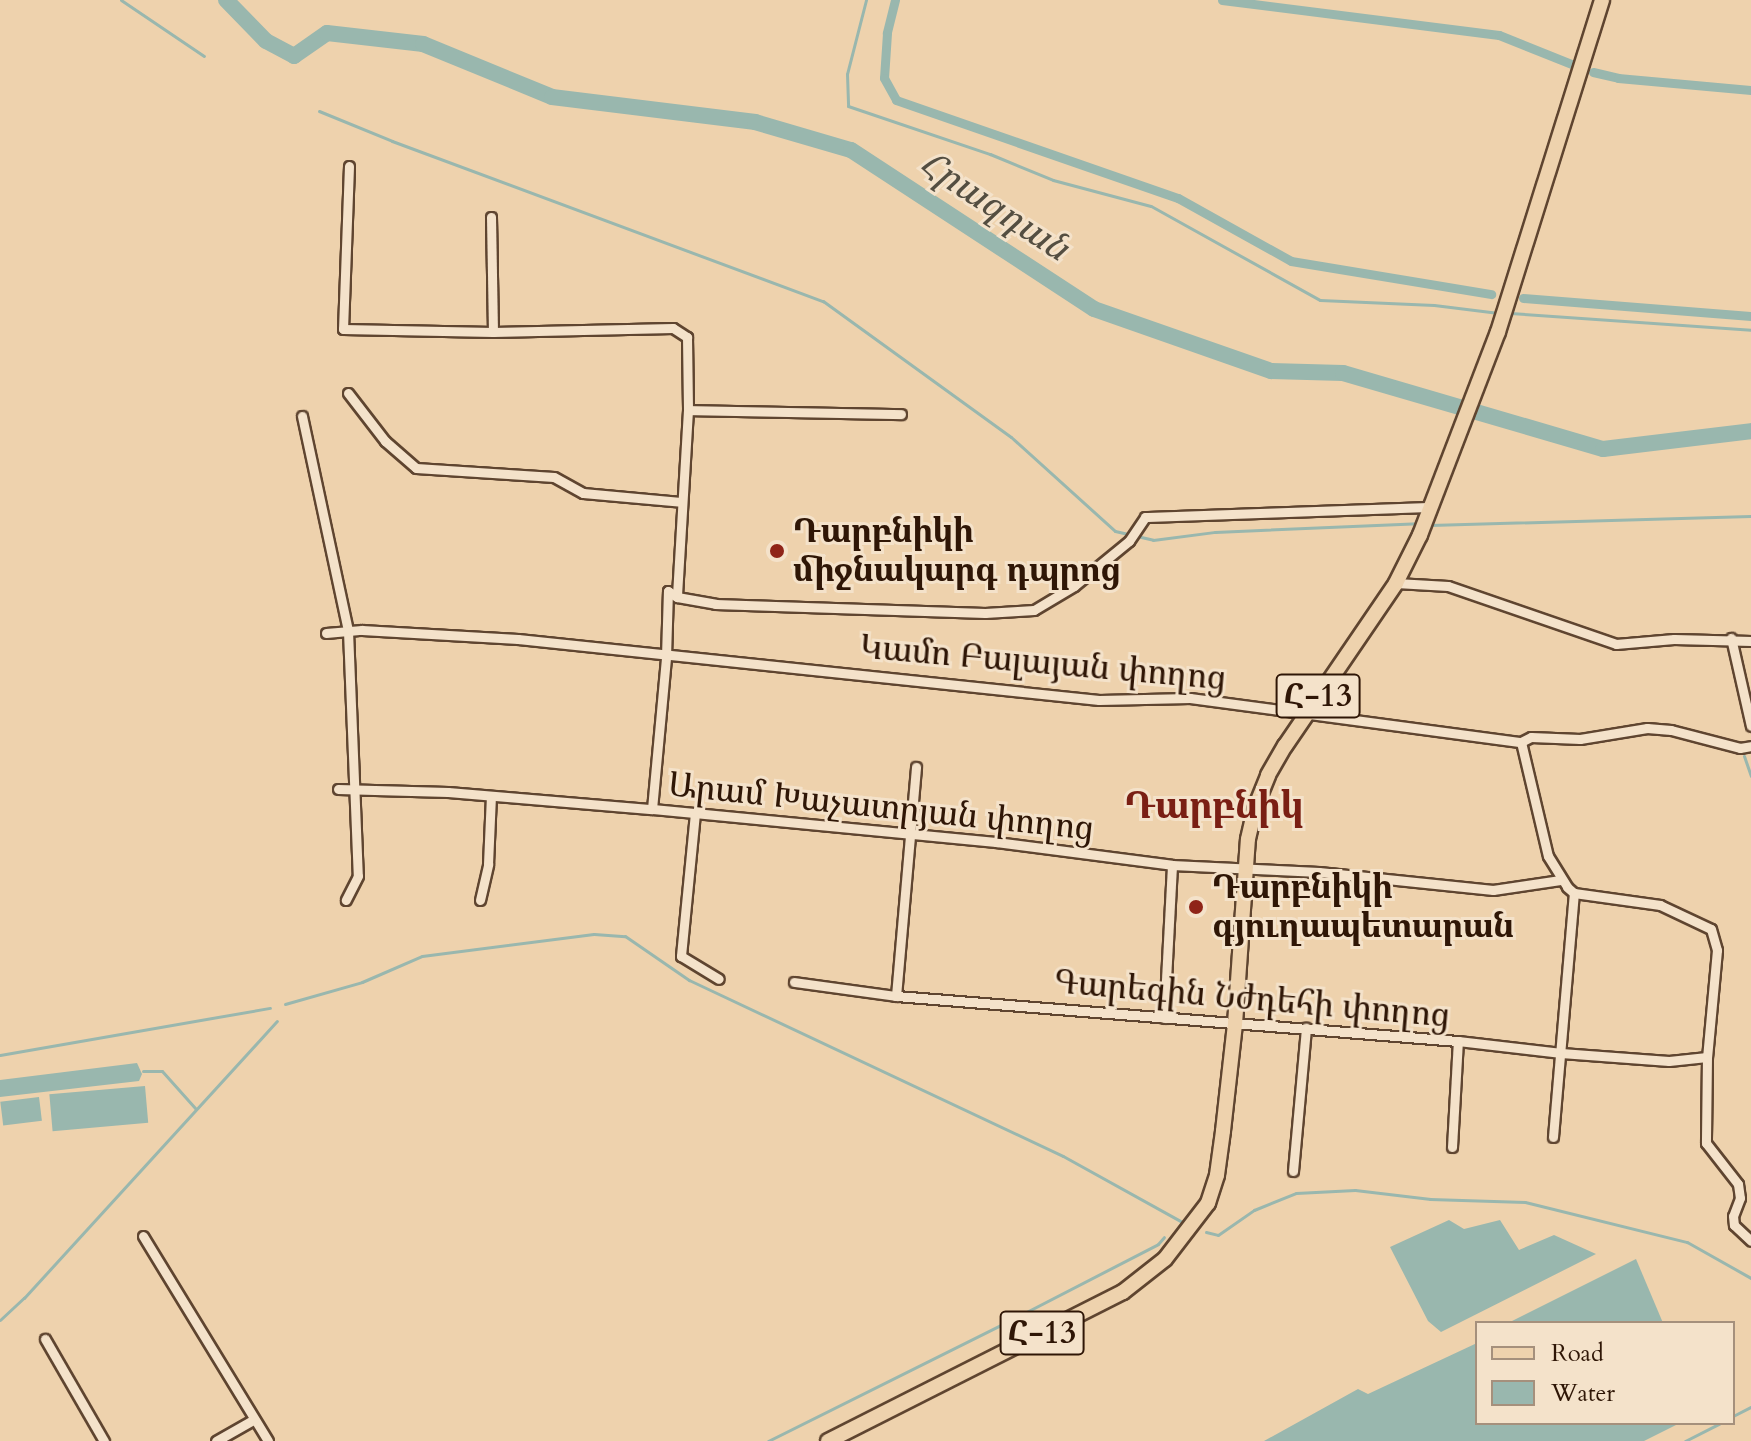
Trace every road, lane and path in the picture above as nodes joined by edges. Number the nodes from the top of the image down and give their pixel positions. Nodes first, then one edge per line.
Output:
1 (1602, 0) edge
2 (349, 166) dead end
3 (491, 217) dead end
4 (493, 332) junction
5 (348, 393) dead end
6 (688, 410) junction
7 (901, 414) dead end
8 (302, 416) dead end
9 (681, 502) junction
10 (1429, 513) junction
11 (1396, 583) junction
12 (677, 597) junction
13 (348, 631) junction
14 (326, 633) dead end
15 (1731, 638) junction
16 (1751, 641) edge
17 (666, 657) junction
18 (1304, 716) junction
19 (1751, 726) edge
20 (1521, 742) junction
21 (1751, 746) edge
22 (916, 767) dead end
23 (338, 789) dead end
24 (355, 791) junction
25 (491, 796) junction
26 (652, 809) junction
27 (695, 813) junction
28 (909, 836) junction
29 (1172, 865) junction
30 (1246, 869) junction
31 (1560, 880) junction
32 (1574, 893) junction
33 (346, 900) dead end
34 (480, 900) dead end
35 (719, 979) dead end
36 (794, 982) dead end
37 (896, 996) junction
38 (1164, 1018) junction
39 (1235, 1024) junction
40 (1306, 1028) junction
41 (1458, 1041) junction
42 (1561, 1053) junction
43 (1707, 1057) junction
44 (1553, 1137) dead end
45 (1452, 1147) dead end
46 (1293, 1171) dead end
47 (143, 1236) dead end
48 (1751, 1241) edge
49 (45, 1339) dead end
50 (253, 1420) junction
51 (104, 1441) edge
52 (216, 1441) edge
53 (268, 1441) edge
54 (828, 1441) edge

1 - 10 main road, Հ-13
2 - 4 street
3 - 4 street
4 - 6 street
5 - 9 street
6 - 7 street
6 - 9 street
8 - 13 street
9 - 12 street
10 - 11 main road, Հ-13
10 - 12 street
11 - 15 street
11 - 18 main road, Հ-13
12 - 17 street
13 - 14 street, Կամո Բալայան փողոց
13 - 17 street, Կամո Բալայան փողոց
13 - 24 street
15 - 16 street
15 - 19 street
17 - 18 street, Կամո Բալայան փողոց
17 - 26 street
18 - 20 street, Կամո Բալայան փողոց
18 - 30 main road, Հ-13
20 - 21 street, Կամո Բալայան փողոց
20 - 31 street
22 - 28 street
23 - 24 street, Արամ Խաչատրյան փողոց
24 - 25 street, Արամ Խաչատրյան փողոց
24 - 33 street
25 - 26 street, Արամ Խաչատրյան փողոց
25 - 34 street
26 - 27 street, Արամ Խաչատրյան փողոց
27 - 28 street, Արամ Խաչատրյան փողոց
27 - 35 street
28 - 29 street, Արամ Խաչատրյան փողոց
28 - 37 street
29 - 30 street, Արամ Խաչատրյան փողոց
29 - 38 street
30 - 31 street, Արամ Խաչատրյան փողոց
30 - 39 main road, Հ-13
31 - 32 street
32 - 42 street
32 - 43 street
36 - 37 street, Գարեգին Նժդեհի փողոց
37 - 38 street, Գարեգին Նժդեհի փողոց
38 - 39 street, Գարեգին Նժդեհի փողոց
39 - 40 street, Գարեգին Նժդեհի փողոց
39 - 54 main road, Հ-13
40 - 41 street, Գարեգին Նժդեհի փողոց
40 - 46 street
41 - 42 street, Գարեգին Նժդեհի փողոց
41 - 45 street
42 - 43 street, Գարեգին Նժդեհի փողոց
42 - 44 street
43 - 48 street
47 - 50 street
49 - 51 street
50 - 52 street
50 - 53 street

